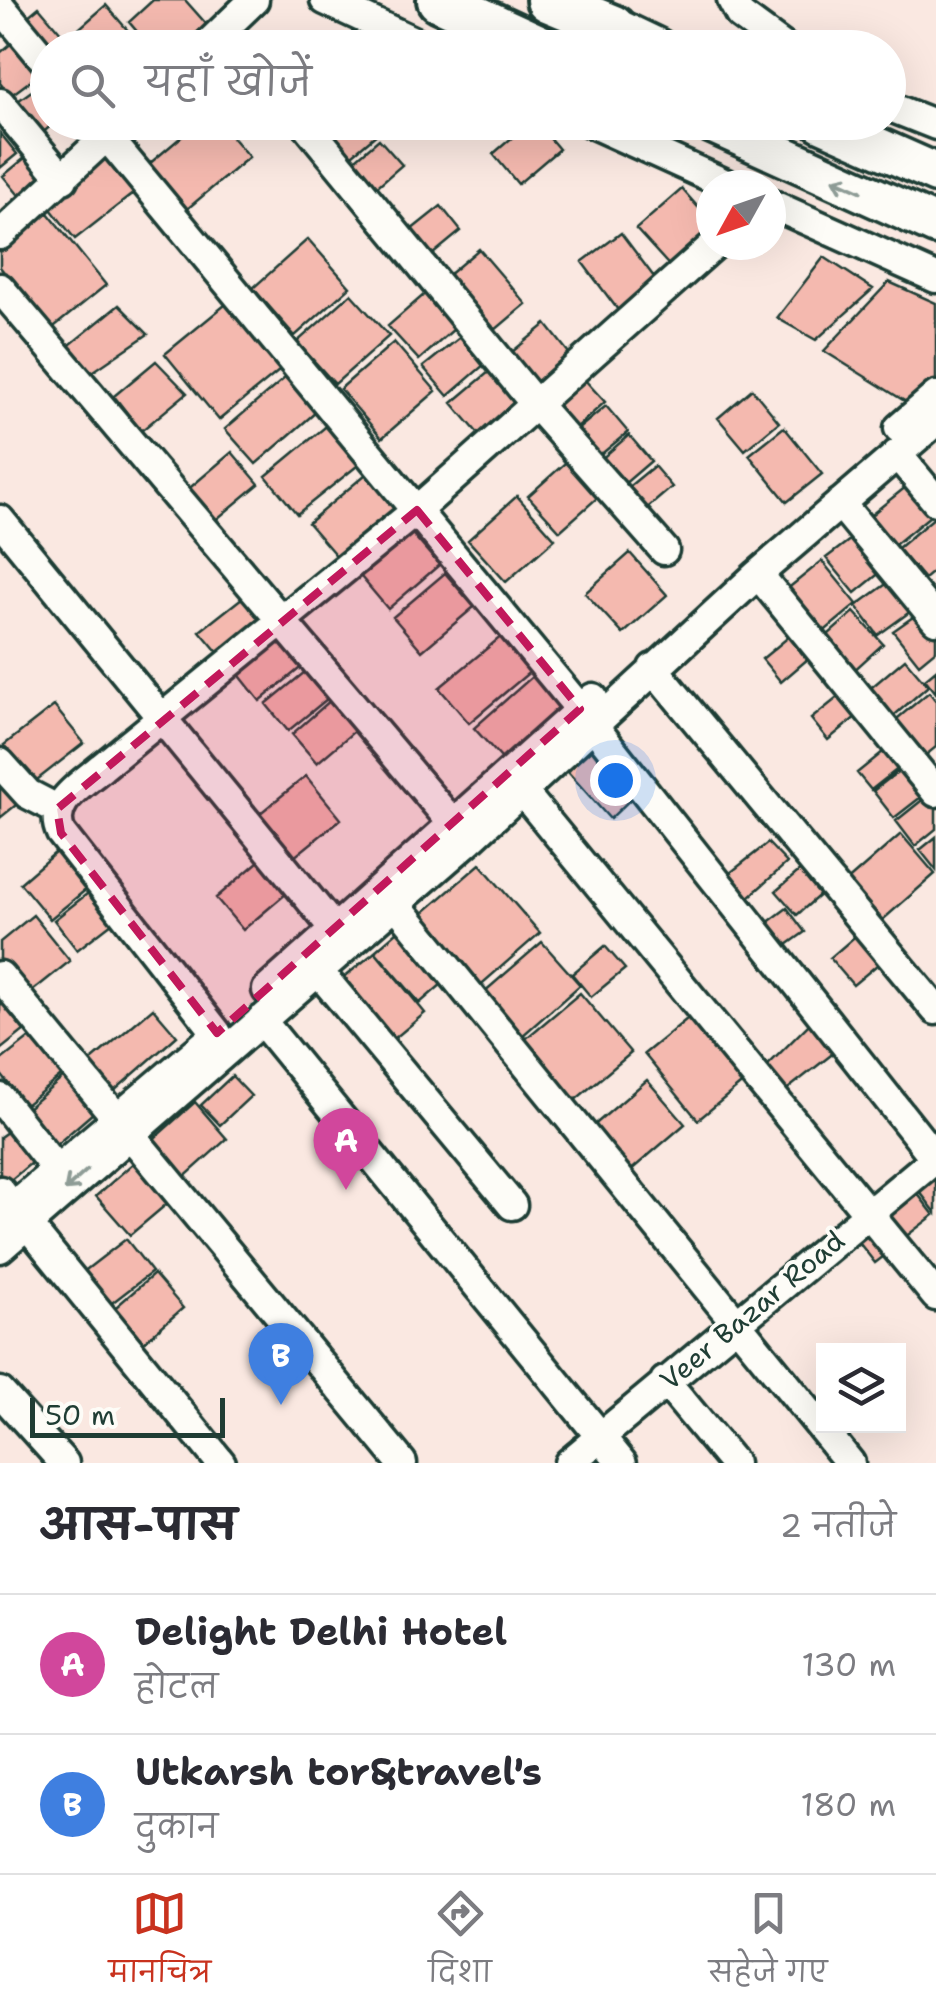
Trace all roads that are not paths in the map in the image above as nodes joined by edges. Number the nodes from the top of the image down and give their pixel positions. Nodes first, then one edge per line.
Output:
1 (254, 0) edge
2 (325, 0) edge
3 (439, 0) edge
4 (732, 0) edge
5 (556, 2) edge
6 (0, 6) edge
7 (614, 25) edge
8 (238, 30) edge
9 (389, 30) edge
10 (505, 30) edge
11 (546, 30) edge
12 (761, 30) edge
13 (30, 42) edge
14 (0, 103) edge
15 (906, 113) edge
16 (936, 125) edge
17 (30, 139) edge
18 (31, 140) edge
19 (97, 140) edge
20 (118, 140) edge
21 (319, 140) edge
22 (629, 140) edge
23 (749, 140) edge
24 (861, 140) edge
25 (696, 170) edge
26 (936, 174) edge
27 (63, 179) junction
28 (786, 211) edge
29 (4, 223) edge
30 (936, 225) edge
31 (697, 260) edge
32 (936, 278) edge
33 (0, 288) edge
34 (936, 396) edge
35 (536, 405) junction
36 (936, 421) edge
37 (897, 454) junction
38 (936, 501) edge
39 (840, 504) junction
40 (417, 510) junction
41 (0, 520) edge
42 (664, 550) dead end
43 (758, 574) junction
44 (936, 620) edge
45 (284, 622) junction
46 (654, 668) junction
47 (164, 718) junction
48 (585, 718) junction
49 (0, 763) edge
50 (522, 790) junction
51 (936, 792) edge
52 (57, 810) junction
53 (455, 826) junction
54 (395, 903) junction
55 (335, 930) junction
56 (318, 971) junction
57 (0, 976) edge
58 (936, 1010) edge
59 (261, 1020) junction
60 (218, 1033) junction
61 (0, 1098) edge
62 (123, 1125) junction
63 (936, 1158) edge
64 (56, 1169) junction
65 (512, 1205) dead end
66 (10, 1210) edge
67 (871, 1212) junction
68 (0, 1248) edge
69 (936, 1296) edge
70 (736, 1323) junction
71 (665, 1381) junction
72 (0, 1392) edge
73 (601, 1436) junction
74 (64, 1463) edge
75 (221, 1463) edge
76 (402, 1463) edge
77 (569, 1463) edge
78 (622, 1463) edge
79 (733, 1463) edge
80 (850, 1463) edge

1 - 8 street
2 - 9 street
3 - 10 main road
4 - 12 street
5 - 7 main road
5 - 11 main road
6 - 13 street
14 - 17 street
15 - 16 street
18 - 27 street
19 - 27 street
20 - 40 street
21 - 35 street
22 - 25 street
30 -> 23 main road
24 - 26 main road
27 - 29 street
28 - 32 street
31 - 35 street
33 - 45 street
34 - 48 street
35 - 40 street
35 - 42 street
36 - 37 street
37 - 38 street
37 - 39 street
39 - 43 street
39 - 44 street
40 - 45 street
40 - 48 street
41 - 47 street
43 - 46 street
43 - 51 street
45 - 47 street
45 - 53 street
46 - 48 street
46 - 58 street
47 - 52 street
47 - 55 street
48 - 50 street
48 - 53 street
48 - 63 street
49 - 52 street
50 - 54 street
50 - 67 street
52 - 60 street
53 - 55 street
54 - 56 street
54 - 70 street
55 - 60 street
56 - 59 street
56 - 65 street
57 - 62 street
59 - 62 street
59 - 73 street
60 - 62 street
61 - 64 street
62 - 64 street
62 -> 66 street
62 - 76 street
63 - 67 street, Veer Bazar Road
64 - 66 street
66 - 68 street
66 - 75 street
67 - 69 street
67 - 70 street, Veer Bazar Road
70 - 71 street, Veer Bazar Road
70 - 80 street
71 - 73 street, Veer Bazar Road
71 - 79 street
72 - 74 street
73 - 77 street, Veer Bazar Road
73 - 78 street

